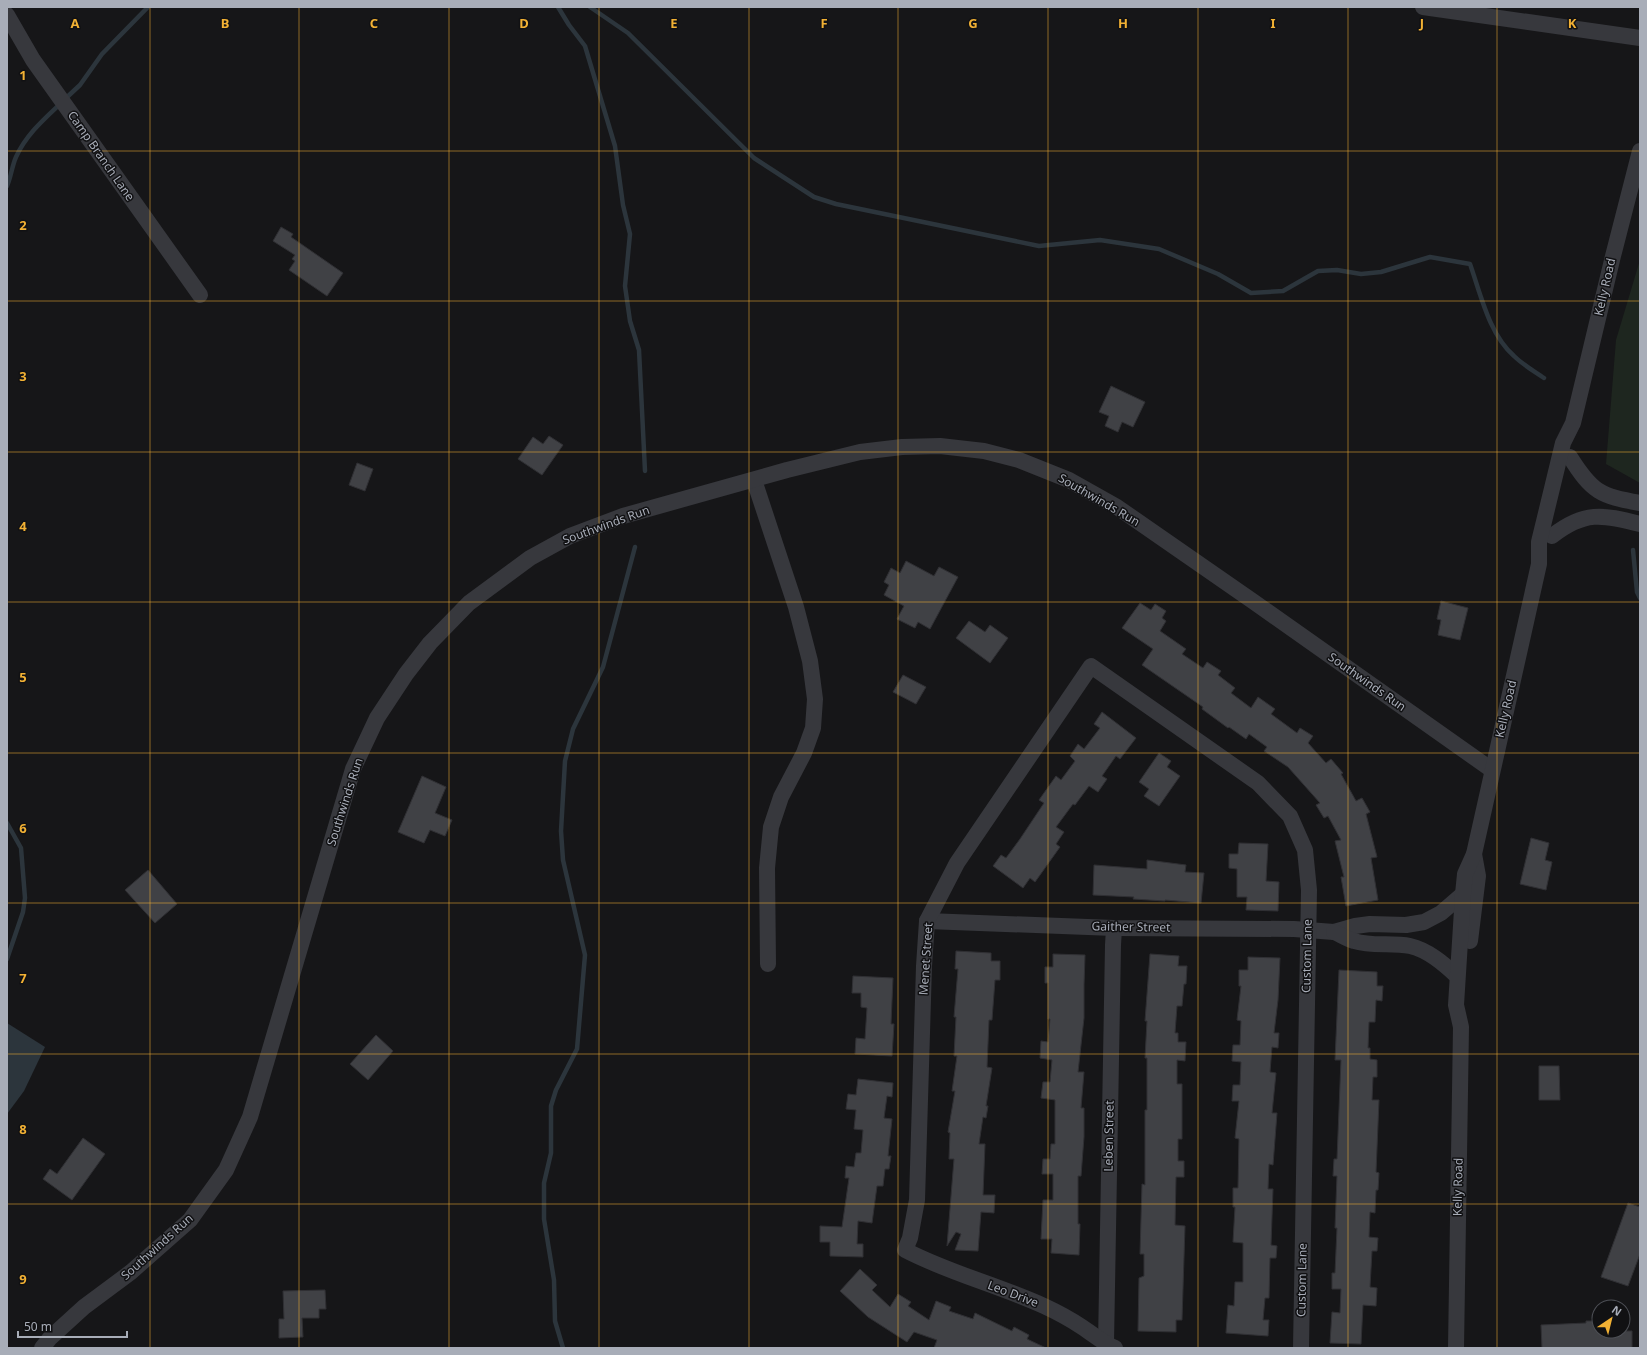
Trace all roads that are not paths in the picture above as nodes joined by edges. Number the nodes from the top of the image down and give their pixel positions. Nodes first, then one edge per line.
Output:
1 (1423, 7) edge
2 (7, 14) edge
3 (1640, 38) edge
4 (1640, 151) edge
5 (200, 295) dead end
6 (1573, 423) junction
7 (1570, 457) junction
8 (754, 480) junction
9 (1640, 503) edge
10 (1640, 524) edge
11 (1552, 536) junction
12 (1539, 564) junction
13 (1091, 666) joint
14 (1492, 770) junction
15 (1474, 854) junction
16 (1463, 894) junction
17 (927, 921) junction
18 (1114, 928) junction
19 (1307, 930) junction
20 (1334, 932) junction
21 (768, 964) dead end
22 (1457, 976) junction
23 (1460, 1027) junction
24 (905, 1250) joint
25 (1111, 1346) edge
26 (42, 1348) edge
27 (1301, 1348) edge
28 (1456, 1348) edge

1 - 3 street
2 - 5 street, Camp Branch Lane
4 - 6 street, Kelly Road
6 - 7 street, Kelly Road
6 - 12 street, Kelly Road
7 - 9 street
7 - 11 street, Kelly Road
8 - 14 street, Southwinds Run
8 - 21 street
8 - 26 street, Southwinds Run
10 - 11 street
11 - 12 street, Kelly Road
12 - 14 street, Kelly Road
13 - 17 street, Menet Street
13 - 19 street, Custom Lane
14 - 15 street, Kelly Road
15 - 16 street, Kelly Road
15 - 23 street, Kelly Road
16 - 20 street, Gaither Street
16 - 22 street, Kelly Road
17 - 18 street, Gaither Street
17 - 24 street, Menet Street
18 - 19 street, Gaither Street
18 - 25 street, Leben Street
19 - 20 street, Gaither Street
19 - 27 street, Custom Lane
20 - 22 street, Gaither Street
22 - 23 street, Kelly Road
23 - 28 street, Kelly Road
24 - 25 street, Leo Drive

